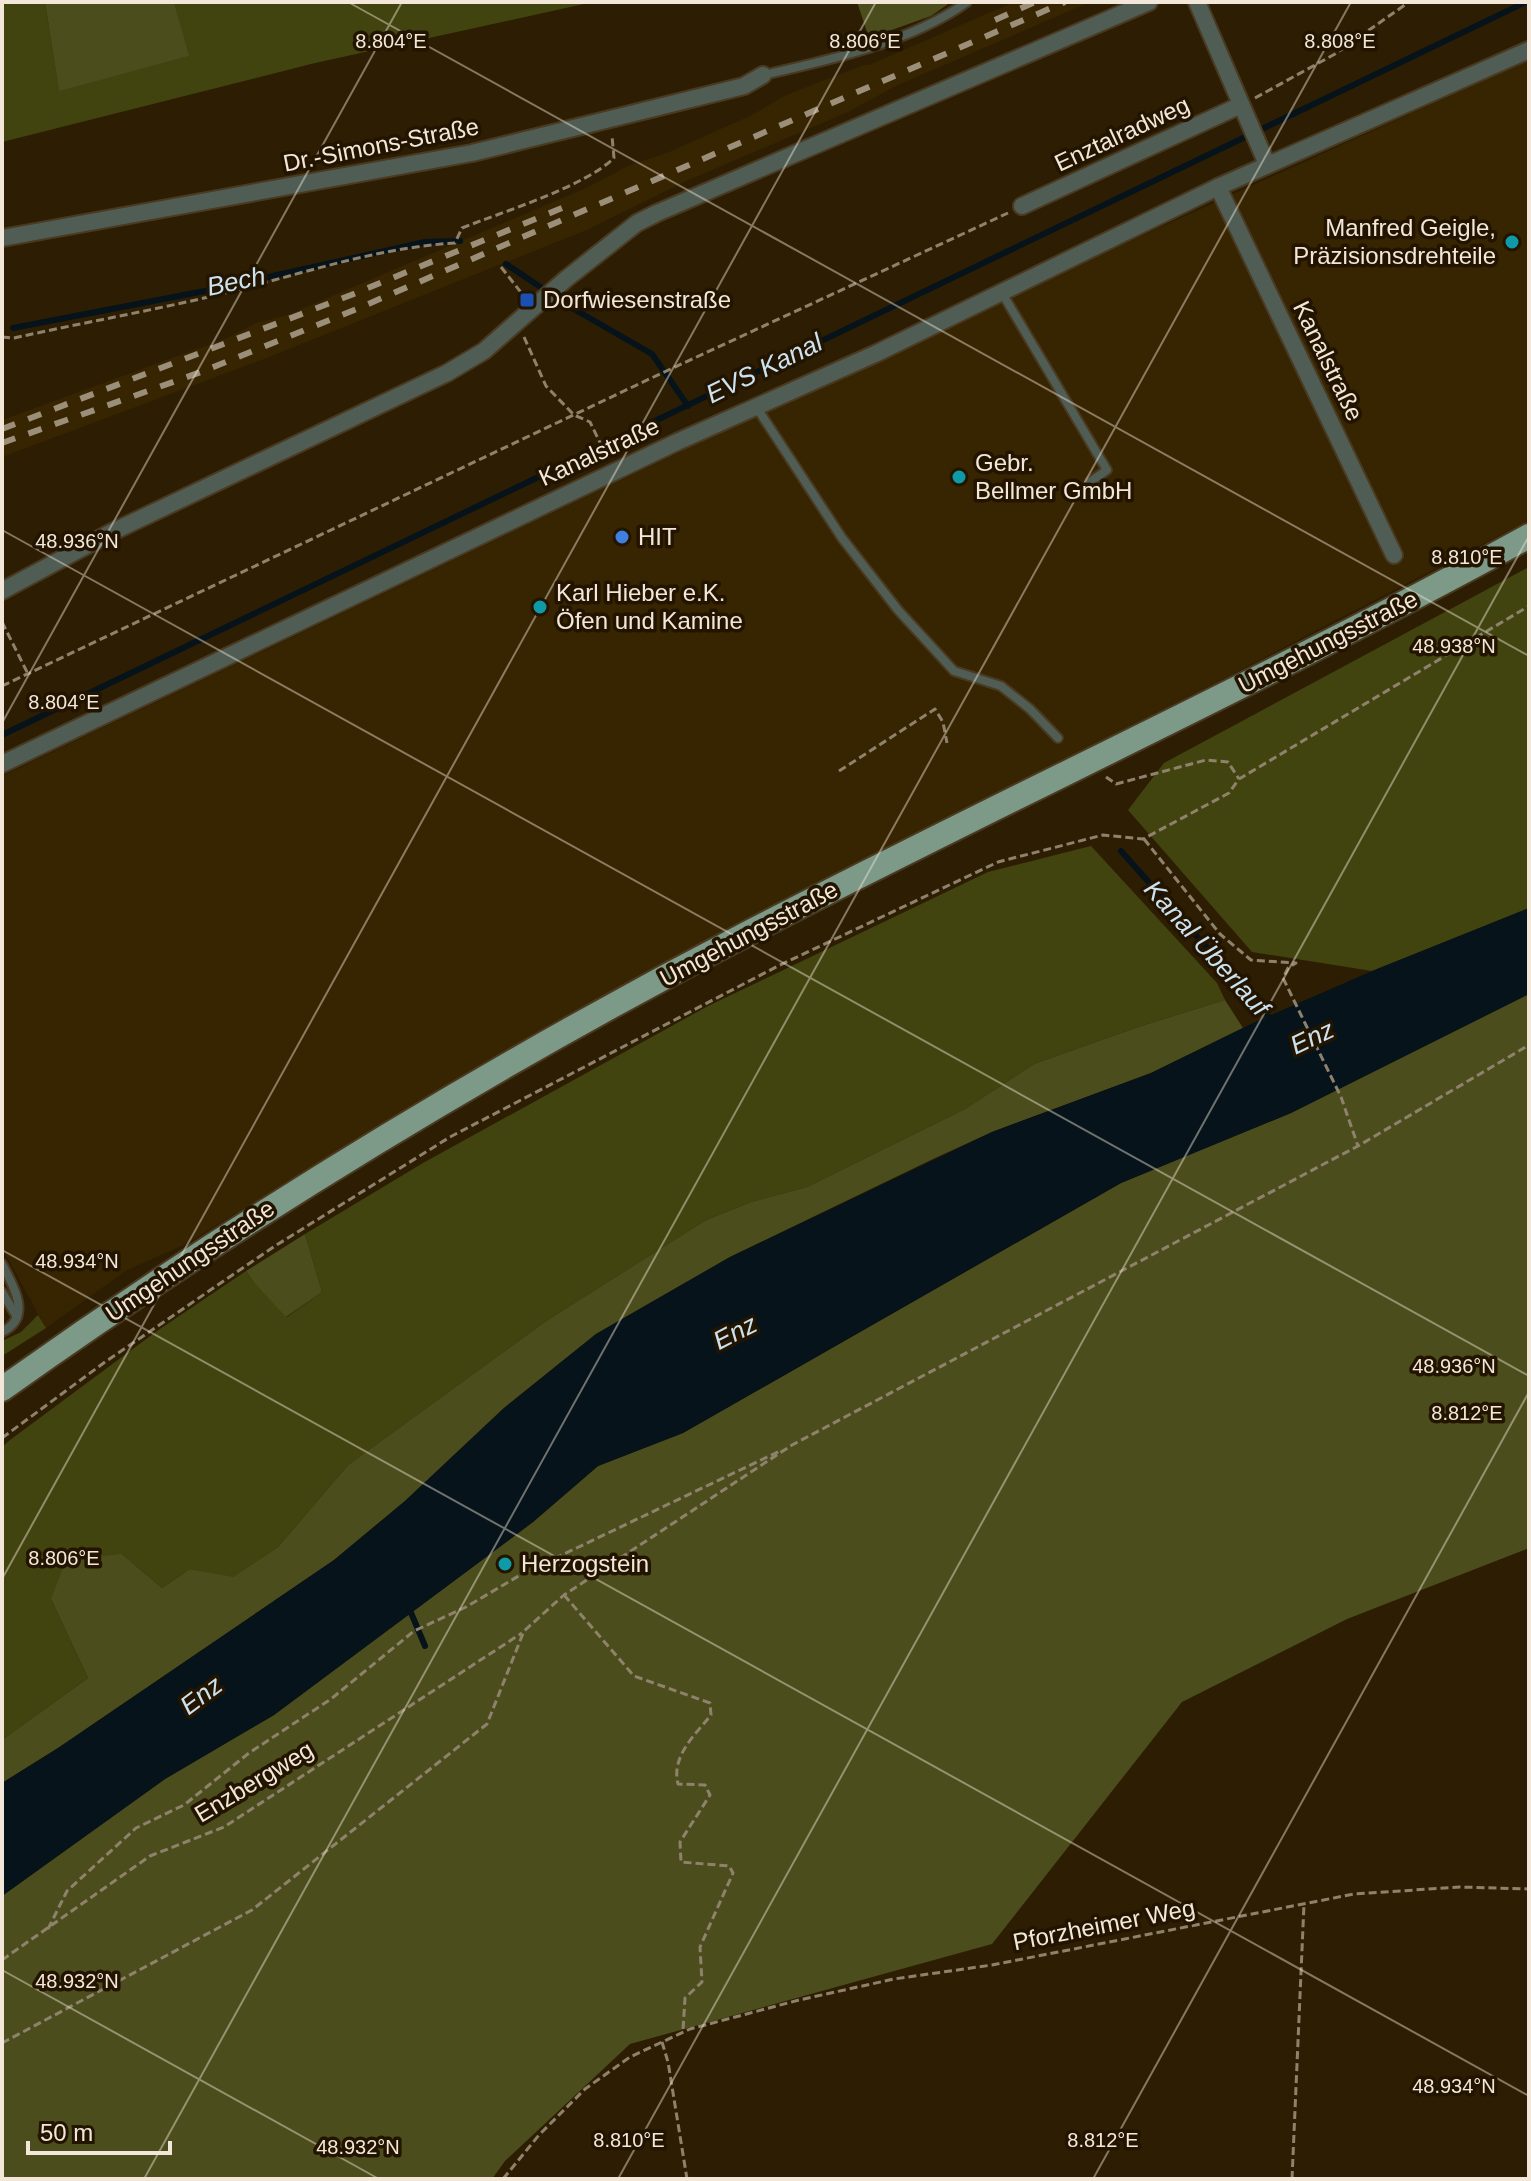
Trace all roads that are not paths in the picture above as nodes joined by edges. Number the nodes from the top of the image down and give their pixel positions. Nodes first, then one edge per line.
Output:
1 (967, 2) edge
2 (1149, 2) edge
3 (1197, 2) edge
4 (1529, 50) edge
5 (763, 75) joint
6 (1243, 109) junction
7 (1265, 160) junction
8 (1218, 187) junction
9 (1022, 206) road end
10 (2, 238) edge
11 (1002, 293) junction
12 (757, 408) junction
13 (1090, 482) dead end
14 (1529, 536) edge
15 (1394, 555) dead end
16 (2, 591) edge
17 (1058, 738) dead end
18 (2, 764) edge
19 (2, 1264) edge
20 (2, 1292) edge
21 (17, 1318) junction
22 (2, 1332) edge
23 (2, 1389) edge

1 - 5 lane
2 - 16 street
3 - 6 street
4 - 7 street, Kanalstraße
5 - 10 street, Dr.-Simons-Straße
6 - 7 street
6 - 9 street, Enztalradweg
7 - 8 street, Kanalstraße
8 - 11 street, Kanalstraße
8 - 15 street, Kanalstraße
11 - 12 street, Kanalstraße
11 - 13 lane
12 - 17 lane
12 - 18 street, Kanalstraße
14 - 23 main road, Umgehungsstraße
19 - 21 lane
20 - 21 lane
21 - 22 lane

